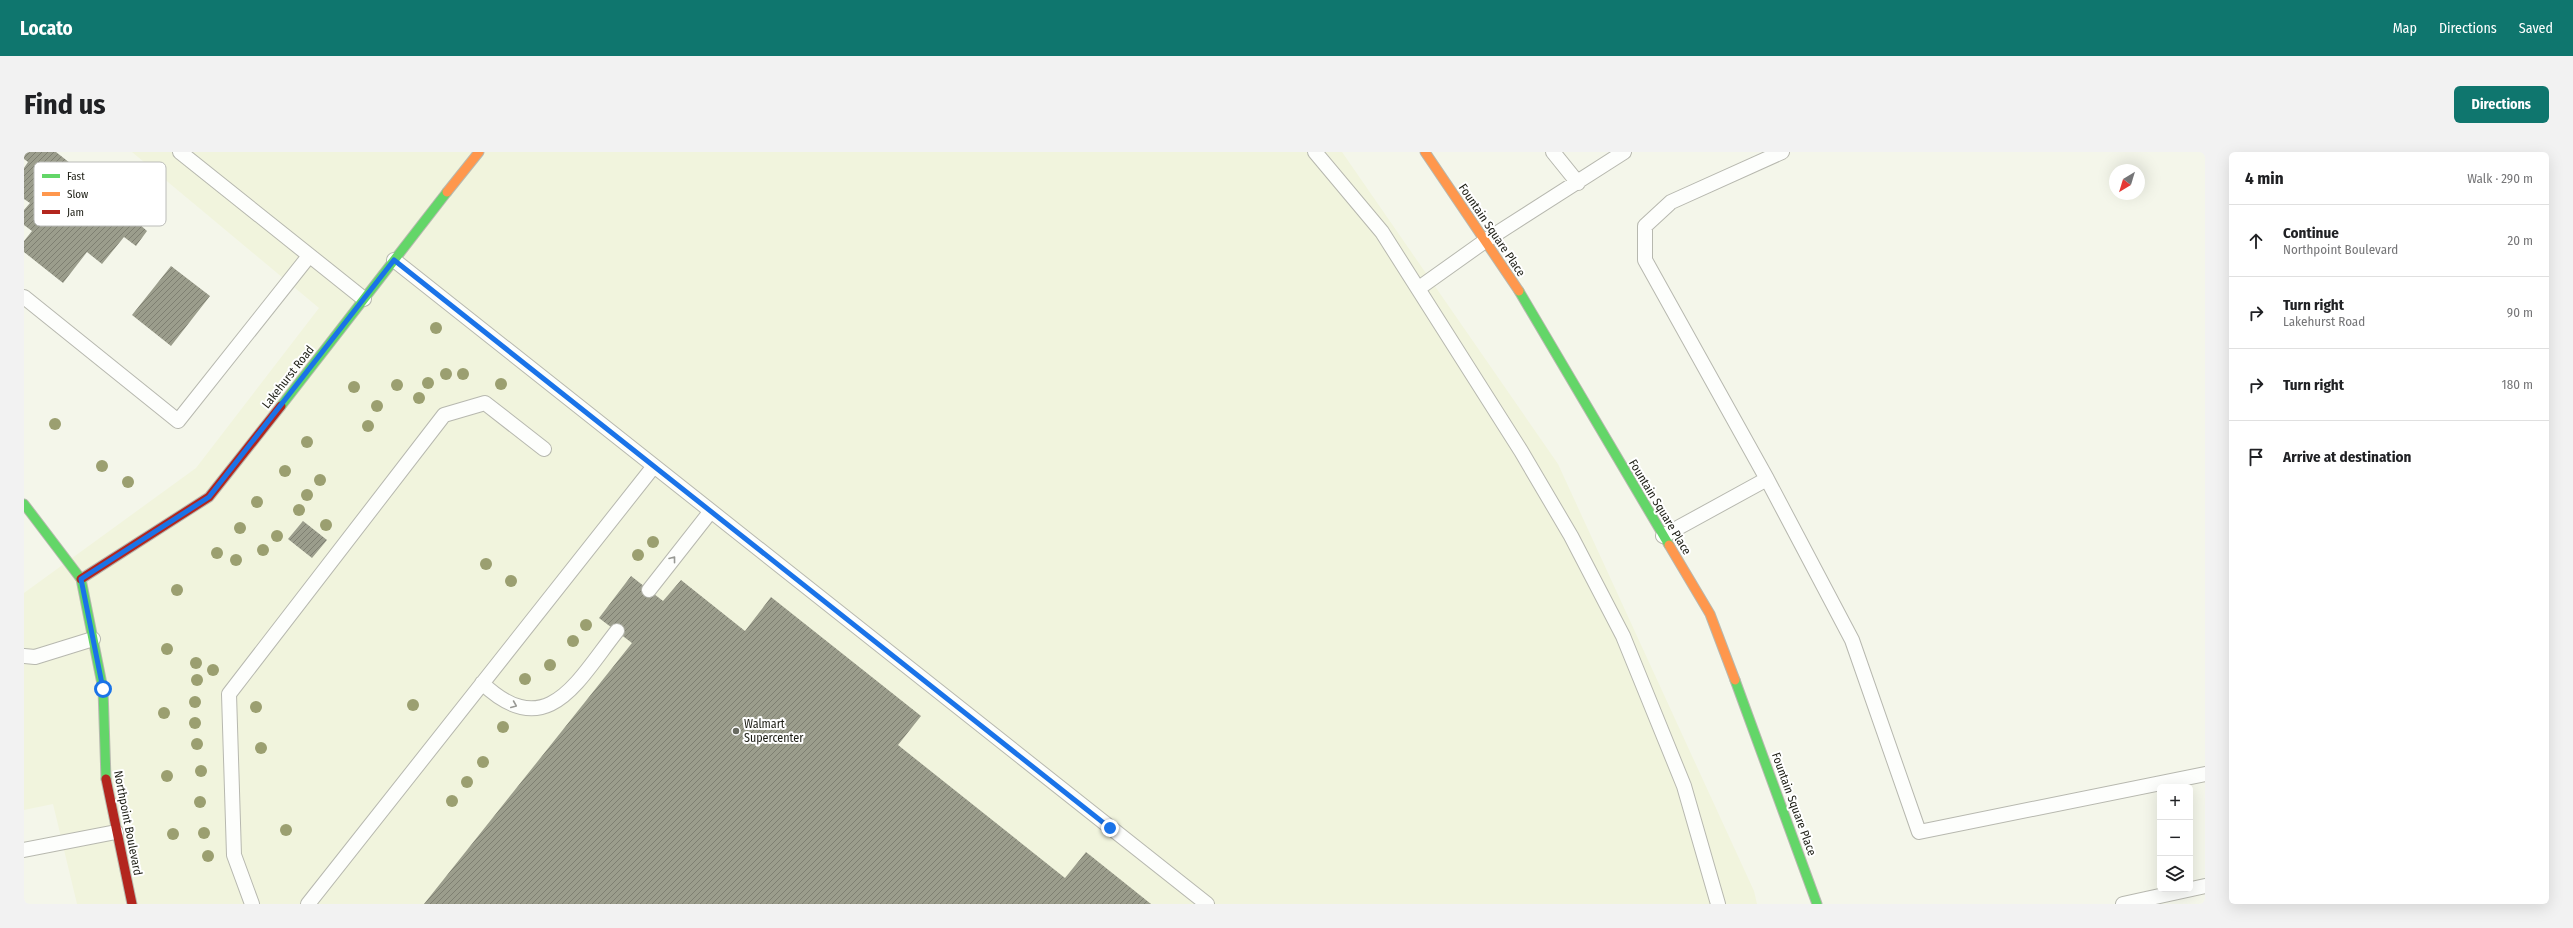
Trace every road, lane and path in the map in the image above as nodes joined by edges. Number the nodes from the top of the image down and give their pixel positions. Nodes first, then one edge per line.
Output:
1 (180, 152) edge
2 (479, 152) edge
3 (1315, 152) edge
4 (1424, 152) edge
5 (1554, 152) edge
6 (1624, 152) edge
7 (1782, 152) edge
8 (1578, 183) junction
9 (1485, 241) junction
10 (310, 256) junction
11 (394, 260) junction
12 (1419, 288) junction
13 (24, 297) edge
14 (364, 299) junction
15 (544, 449) dead end
16 (654, 466) junction
17 (1767, 479) junction
18 (24, 504) edge
19 (711, 511) junction
20 (1663, 536) junction
21 (81, 579) junction
22 (649, 590) dead end
23 (617, 631) dead end
24 (93, 639) junction
25 (24, 656) edge
26 (482, 683) junction
27 (2205, 774) edge
28 (116, 832) junction
29 (24, 850) edge
30 (2205, 886) edge
31 (132, 904) edge
32 (252, 904) edge
33 (308, 904) edge
34 (1207, 904) edge
35 (1718, 904) edge
36 (1816, 904) edge
37 (2123, 904) edge

1 - 10 lane
2 - 11 street, Lakehurst Road
3 - 12 lane
4 - 9 street, Fountain Square Place
5 - 8 lane
6 - 8 lane
7 - 17 lane
8 - 9 lane
9 - 12 lane
9 - 20 street, Fountain Square Place
10 - 13 lane
10 - 14 lane
11 - 14 street, Lakehurst Road
11 - 16 lane
12 - 35 lane
14 - 21 street, Lakehurst Road
15 - 32 lane
16 - 19 lane
16 - 26 lane
17 - 20 lane
17 - 27 lane
18 - 21 street, Northpoint Boulevard
22 -> 19 lane
19 - 34 lane
20 - 36 street, Fountain Square Place
21 - 24 street, Northpoint Boulevard
26 -> 23 lane
24 - 25 lane
24 - 28 street, Northpoint Boulevard
26 - 33 lane
28 - 29 lane
28 - 31 street, Northpoint Boulevard
30 - 37 lane

